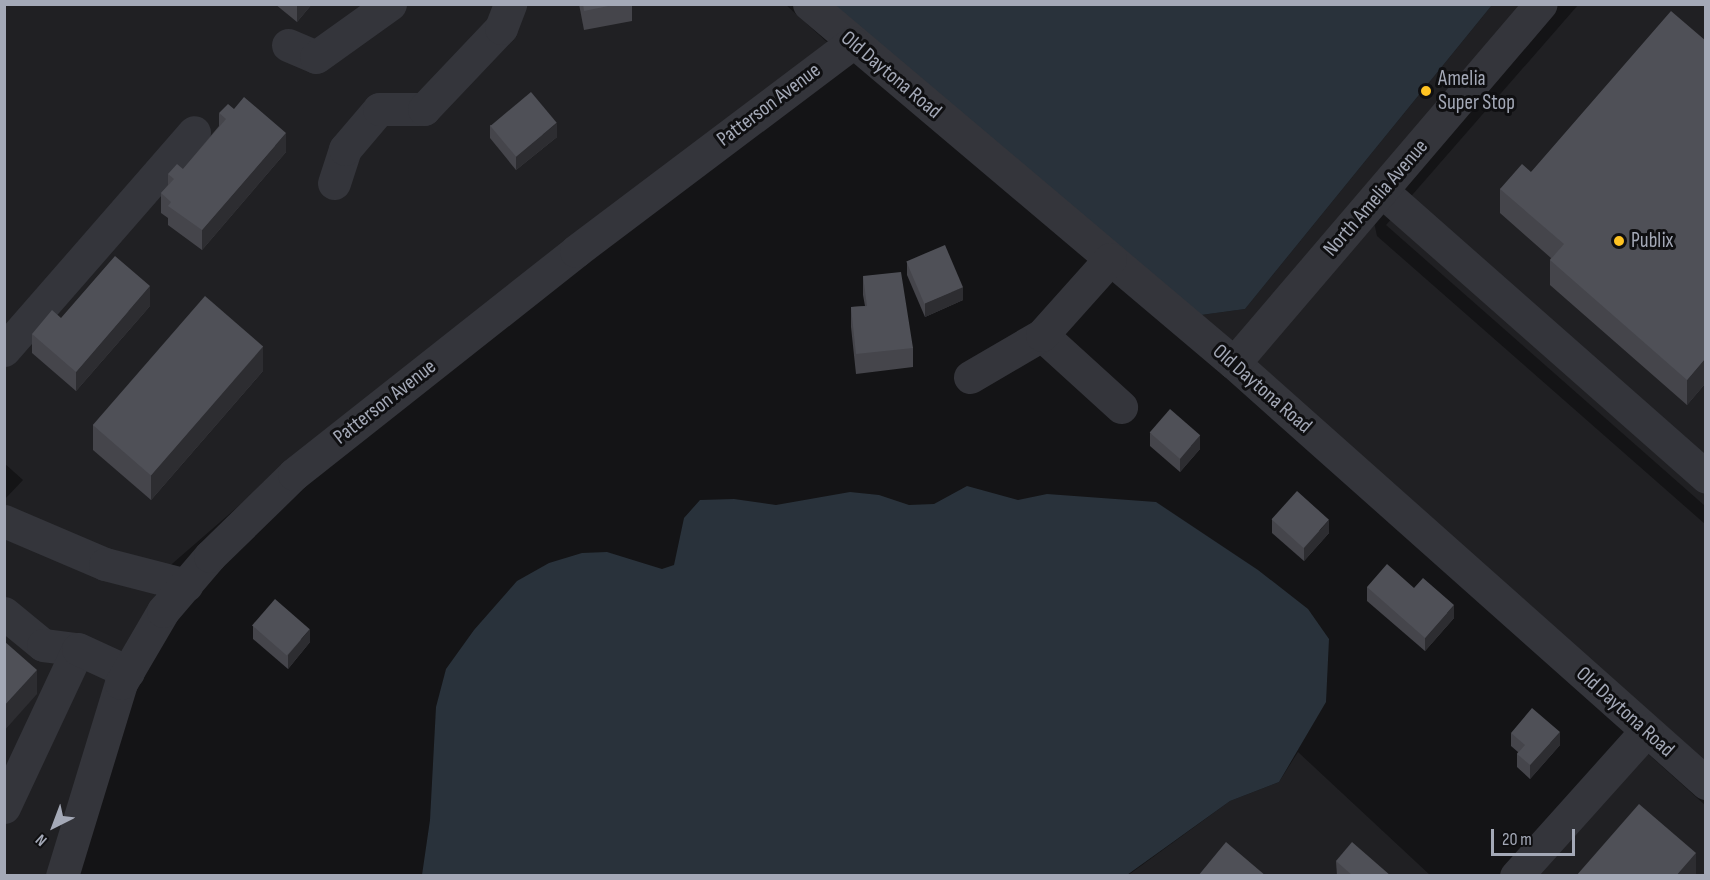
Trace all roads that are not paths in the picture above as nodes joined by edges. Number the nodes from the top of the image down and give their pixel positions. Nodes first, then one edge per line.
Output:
1 (390, 4) edge
2 (510, 4) edge
3 (809, 4) edge
4 (1541, 4) edge
5 (852, 43) junction
6 (288, 45) dead end
7 (194, 132) dead end
8 (334, 183) dead end
9 (1382, 190) junction
10 (1110, 259) junction
11 (1042, 335) junction
12 (4, 350) edge
13 (1234, 363) junction
14 (970, 377) dead end
15 (1121, 407) dead end
16 (1706, 477) edge
17 (4, 521) edge
18 (186, 585) junction
19 (4, 613) edge
20 (78, 649) junction
21 (128, 672) junction
22 (1646, 731) junction
23 (1706, 783) edge
24 (4, 807) edge
25 (62, 876) edge
26 (1516, 876) edge

1 - 6 street
2 - 8 street
3 - 5 street, Old Daytona Road
4 - 9 street, North Amelia Avenue
5 - 10 street, Old Daytona Road
5 - 18 street, Patterson Avenue
7 - 12 street
9 - 13 street, North Amelia Avenue
9 - 16 street
10 - 11 street
10 - 13 street, Old Daytona Road
11 - 14 street
11 - 15 street
13 - 22 street, Old Daytona Road
17 - 18 street
18 - 21 street, Patterson Avenue
19 - 20 street
20 - 21 street
20 - 24 street
21 - 25 street, Patterson Avenue
22 - 23 street, Old Daytona Road
22 - 26 street

